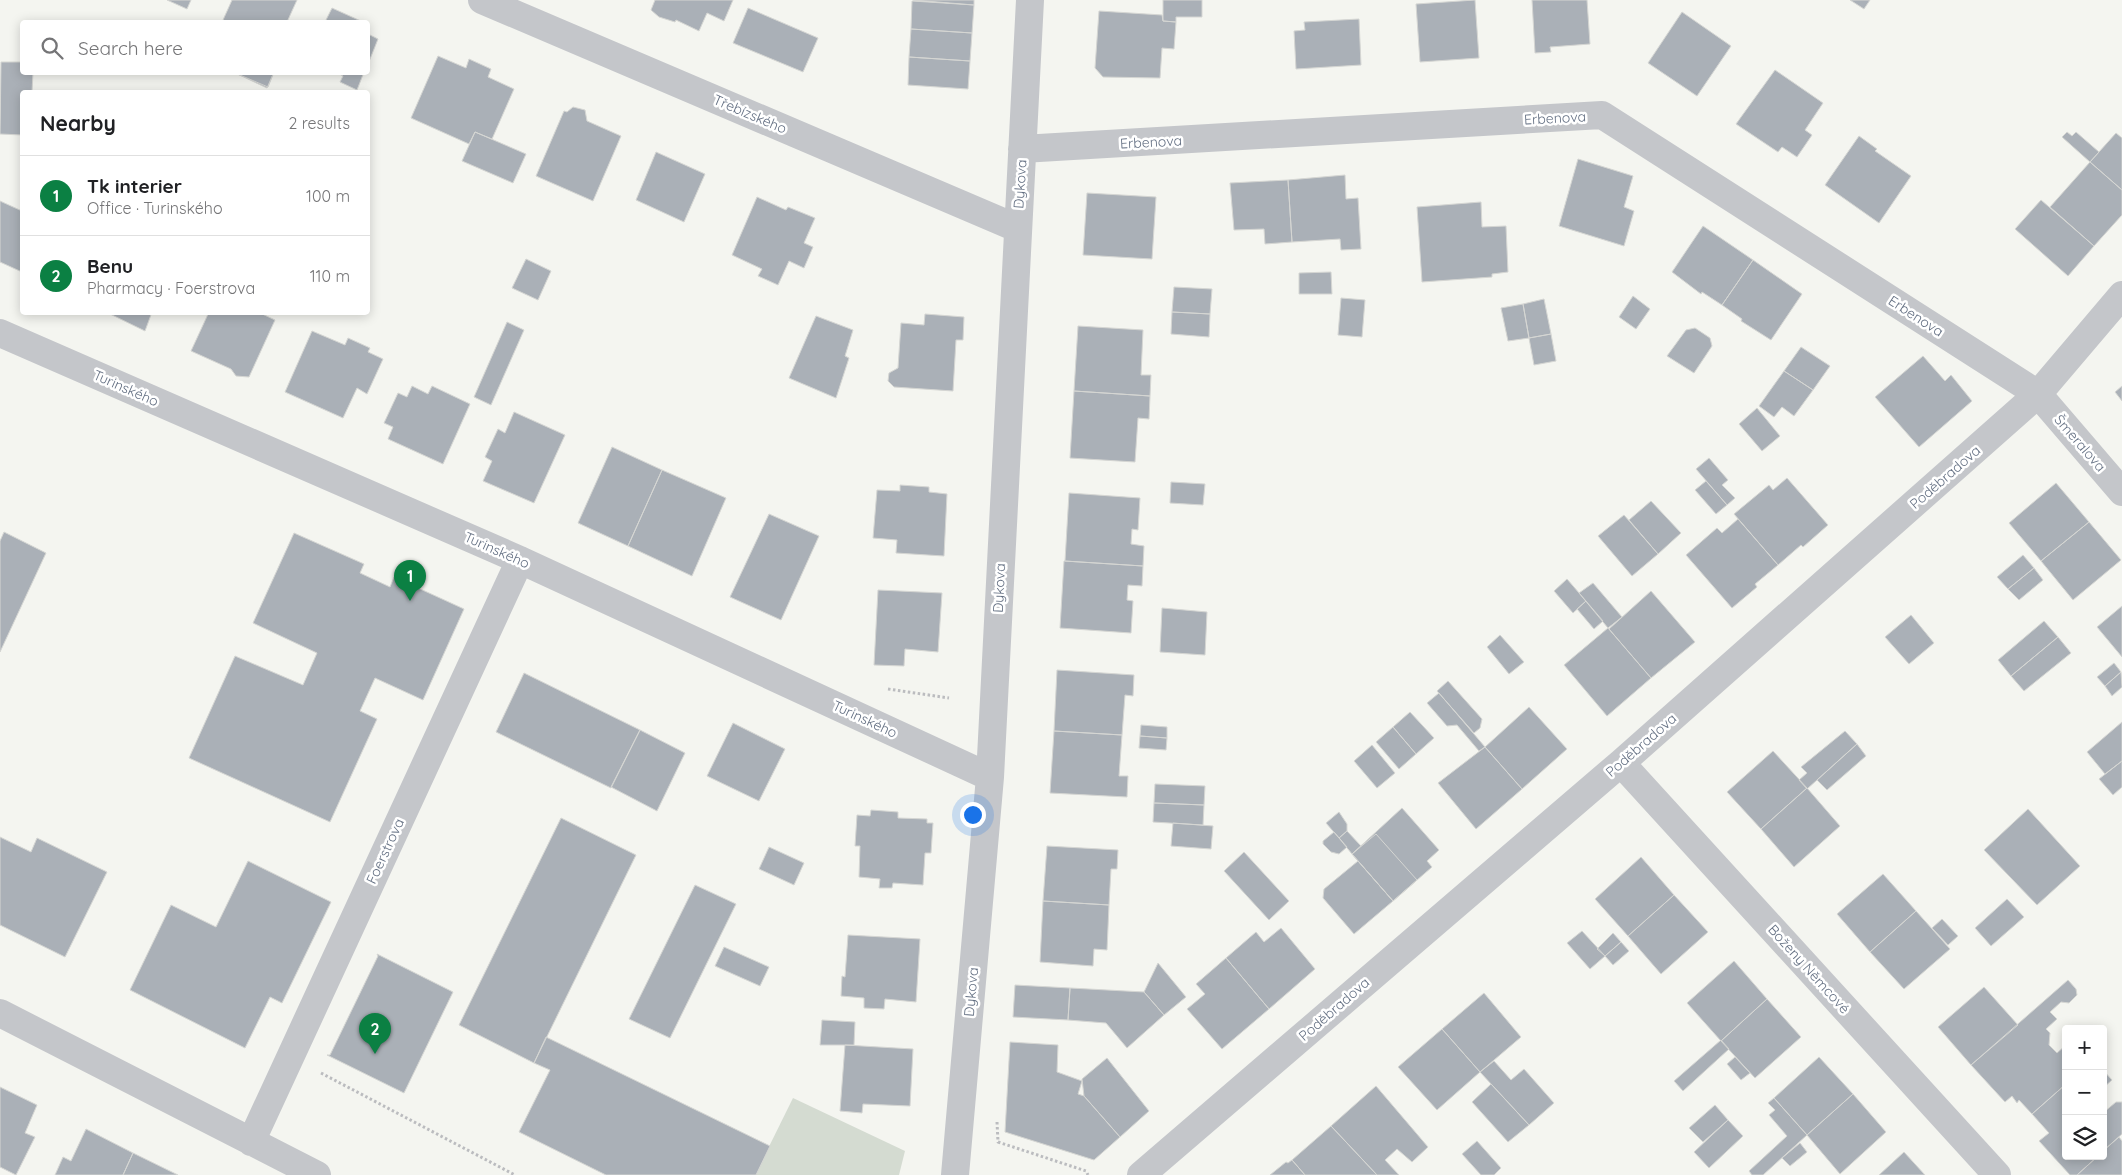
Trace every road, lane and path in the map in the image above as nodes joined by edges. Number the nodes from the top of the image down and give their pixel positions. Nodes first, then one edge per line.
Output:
1 (482, 0) edge
2 (1030, 0) edge
3 (1022, 149) junction
4 (1017, 228) junction
5 (2122, 295) edge
6 (0, 333) edge
7 (2038, 394) junction
8 (2122, 492) edge
9 (520, 560) junction
10 (1621, 763) junction
11 (990, 777) junction
12 (0, 1013) edge
13 (290, 1057) junction
14 (998, 1117) dead end
15 (251, 1142) junction
16 (317, 1175) edge
17 (515, 1175) edge
18 (955, 1175) edge
19 (1088, 1175) edge
20 (1141, 1175) edge
21 (1997, 1175) edge

1 - 4 street, Třebízského
2 - 3 street, Dykova
3 - 4 street, Dykova
3 - 7 street, Erbenova
4 - 11 street, Dykova
5 - 7 street, Poděbradova
6 - 9 street, Turinského
7 - 8 street, Šmeralova
7 - 10 street, Poděbradova
9 - 11 street, Turinského
9 - 13 street, Foerstrova
10 - 20 street, Poděbradova
10 - 21 street, Boženy Němcové
11 - 18 street, Dykova
12 - 15 street
13 - 15 street, Foerstrova
13 - 17 path
14 - 19 path
15 - 16 street

